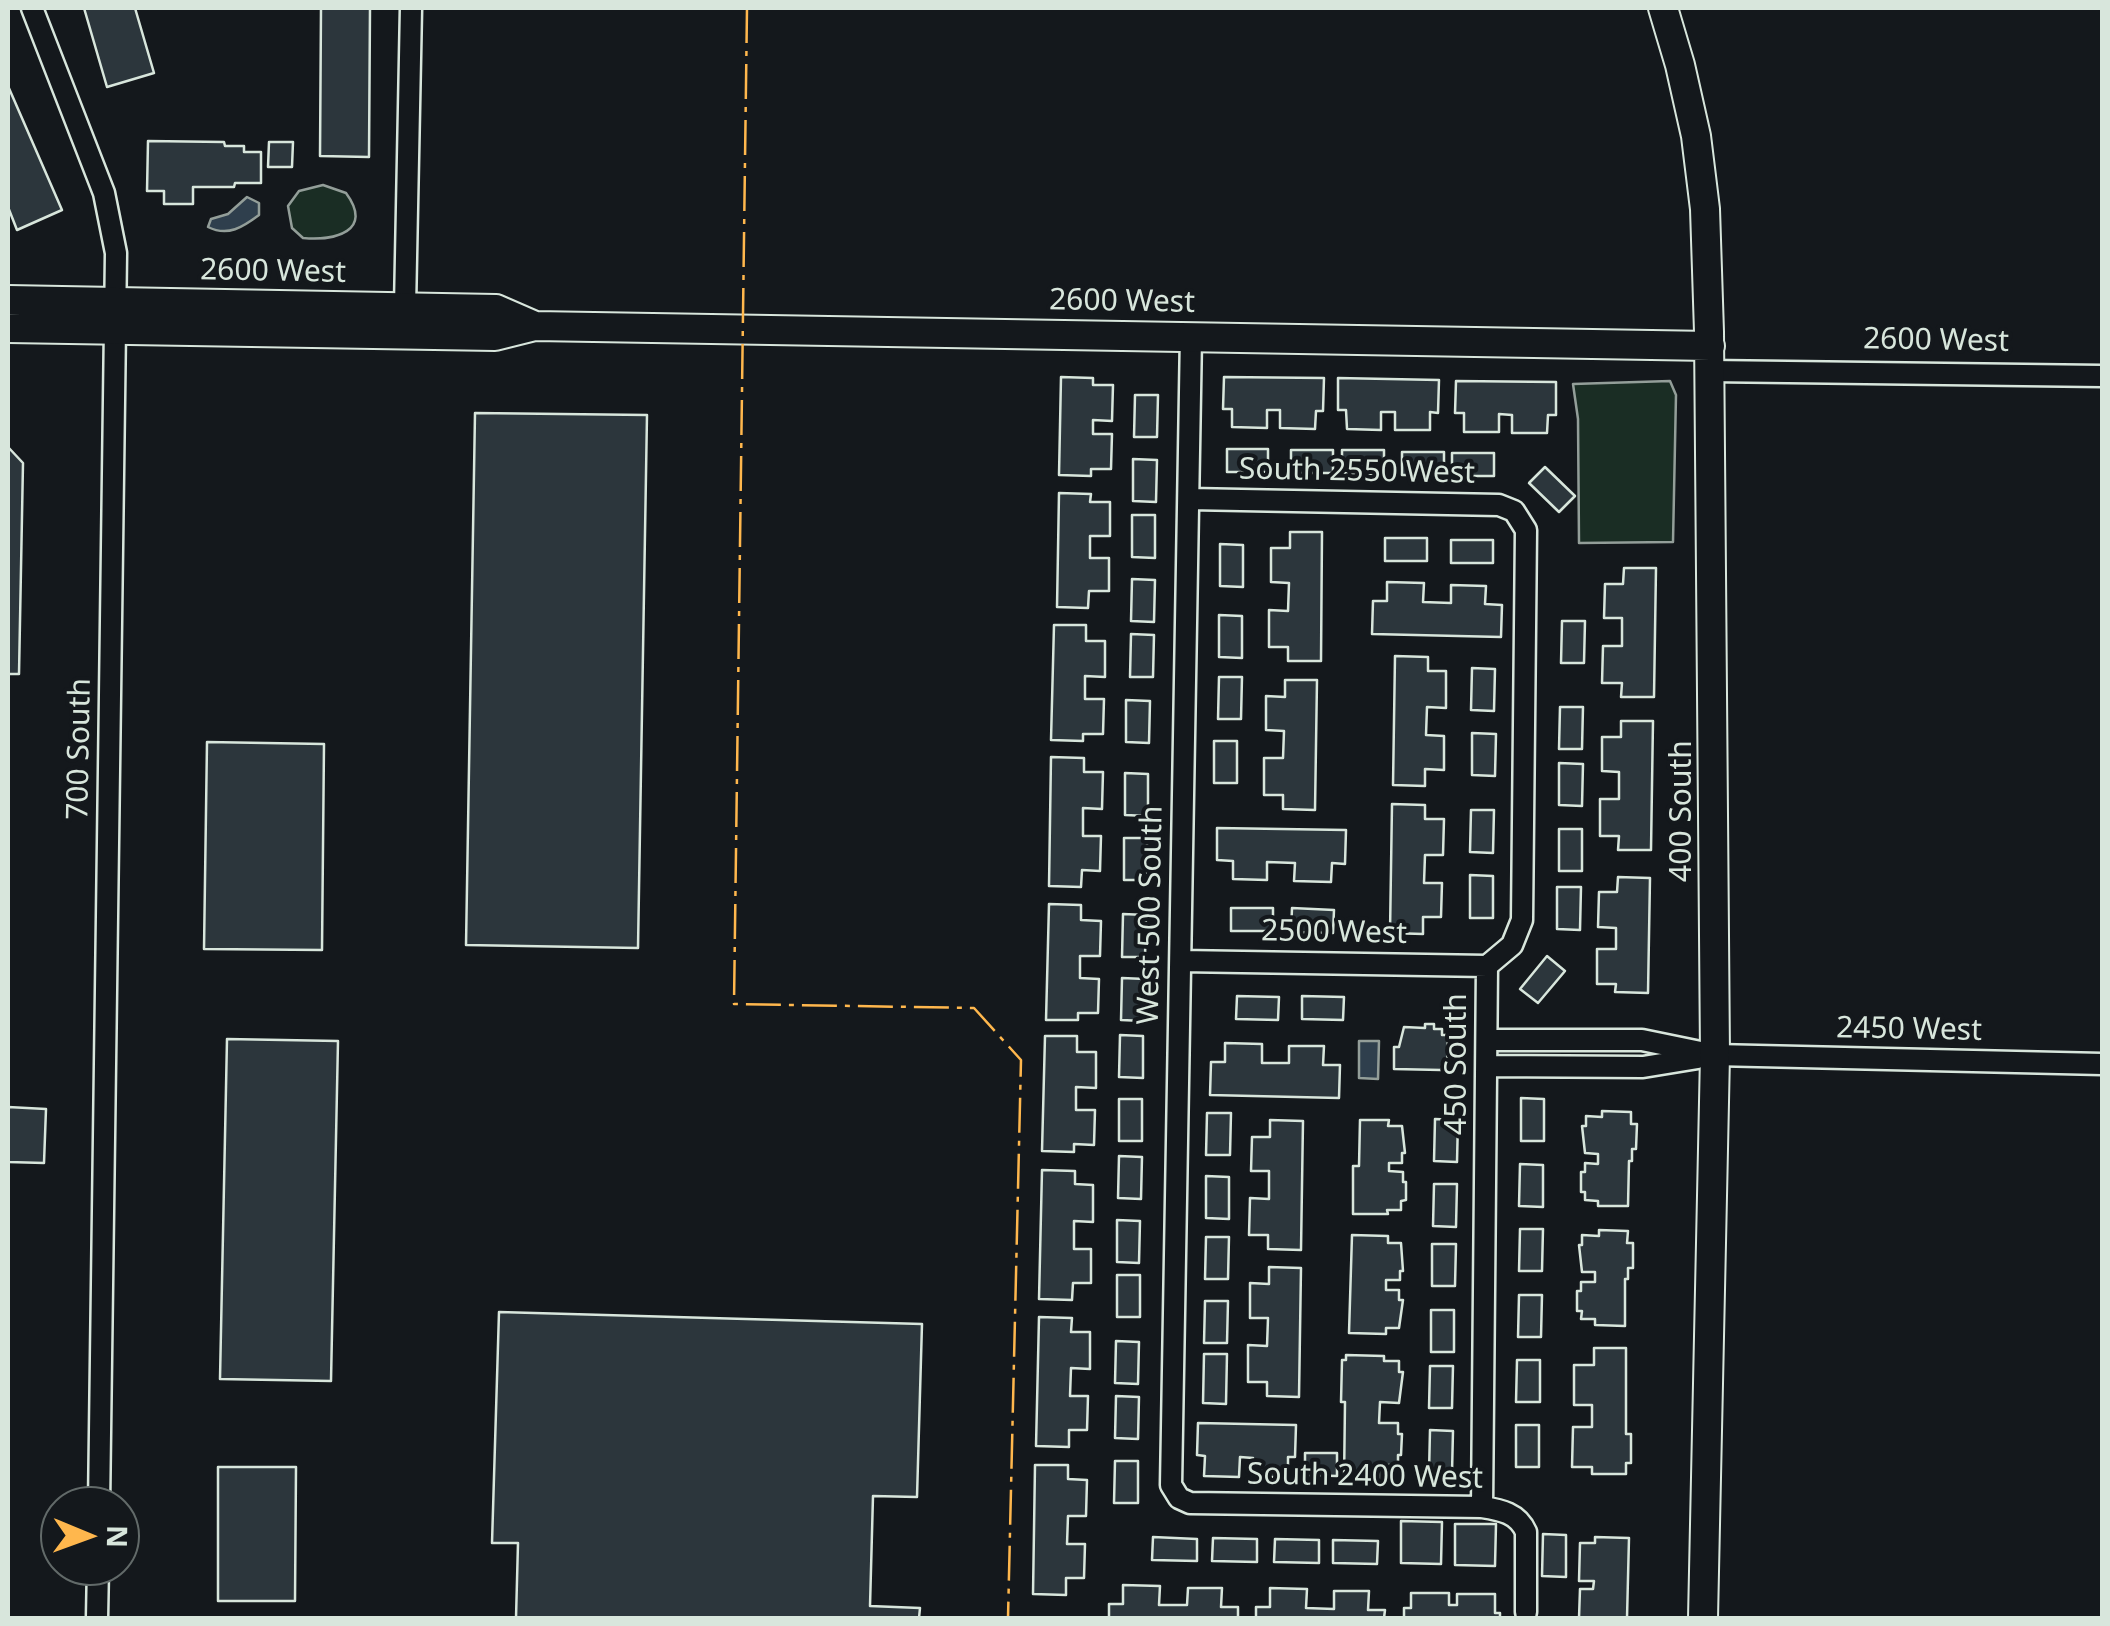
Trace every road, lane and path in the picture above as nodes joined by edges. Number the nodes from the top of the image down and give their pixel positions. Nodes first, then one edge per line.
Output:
1 (32, 8) edge
2 (410, 8) edge
3 (1662, 8) edge
4 (8, 300) edge
5 (406, 307) junction
6 (116, 316) junction
7 (534, 326) junction
8 (8, 328) edge
9 (1192, 335) junction
10 (1710, 358) junction
11 (2102, 376) edge
12 (1190, 499) junction
13 (1519, 516) joint
14 (1180, 960) junction
15 (1487, 966) junction
16 (1488, 1040) junction
17 (1715, 1055) junction
18 (2102, 1064) edge
19 (1488, 1066) junction
20 (99, 1486) edge
21 (1176, 1495) joint
22 (1482, 1507) junction
23 (98, 1586) edge
24 (1526, 1612) dead end
25 (97, 1618) edge
26 (1703, 1618) edge

1 - 6 street, 700 South
2 - 5 street
3 - 10 street, 400 South
4 - 6 street, 2600 West
5 - 6 street, 2600 West
5 - 7 street, 2600 West
6 - 7 street, 2600 West
6 - 8 street, 2600 West
6 - 20 street, 700 South
7 - 9 street, 2600 West
9 - 10 street, 2600 West
9 - 12 street, West 500 South
10 - 11 street, 2600 West
10 - 17 street, 400 South
12 - 13 street, South 2550 West
12 - 14 street, West 500 South
13 - 15 street, 450 South
14 - 15 street, 2500 West
14 - 21 street, West 500 South
15 - 16 street, 450 South
16 - 17 street
16 - 19 street, 450 South
17 - 18 street, 2450 West
17 - 19 street
17 - 26 street, 400 South
19 - 22 street, 450 South
21 - 22 street, South 2400 West
22 - 24 street, South 2400 West
23 - 25 street

